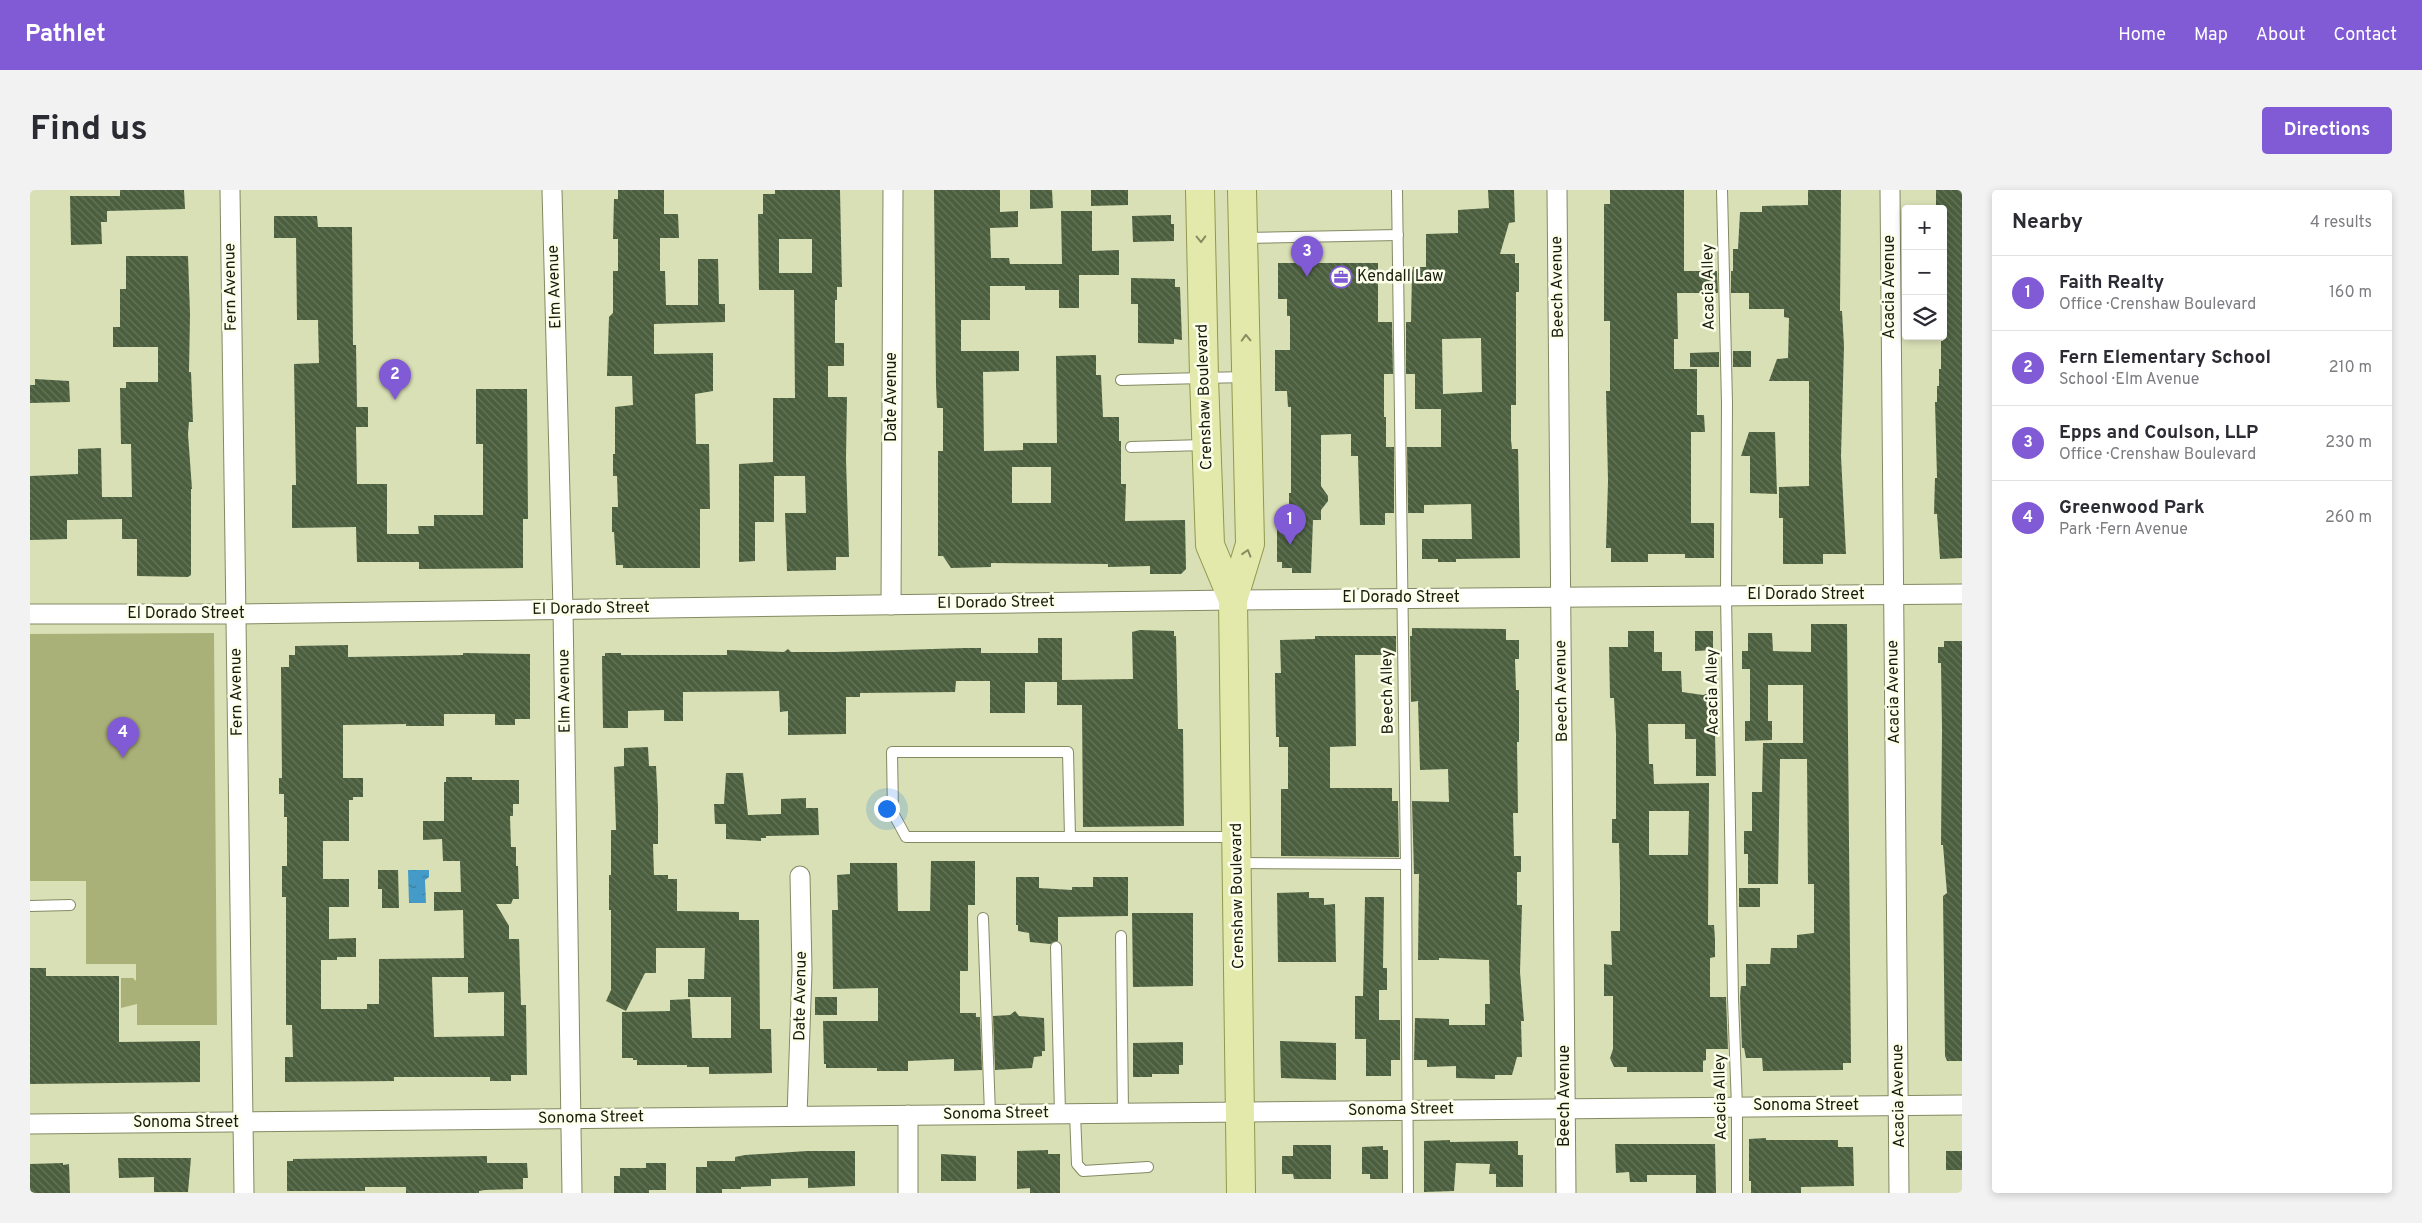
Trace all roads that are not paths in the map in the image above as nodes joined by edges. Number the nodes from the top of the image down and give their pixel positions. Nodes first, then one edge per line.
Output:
1 (230, 190) edge
2 (552, 190) edge
3 (893, 190) edge
4 (1200, 190) edge
5 (1242, 190) edge
6 (1397, 190) edge
7 (1557, 190) edge
8 (1722, 190) edge
9 (1890, 190) edge
10 (1398, 235) junction
11 (1243, 238) junction
12 (1204, 377) junction
13 (1247, 377) junction
14 (1121, 380) dead end
15 (1206, 445) junction
16 (1131, 447) dead end
17 (1962, 594) edge
18 (1892, 595) junction
19 (1726, 596) junction
20 (1561, 597) junction
21 (1403, 598) junction
22 (1233, 600) junction
23 (891, 605) junction
24 (564, 609) junction
25 (30, 614) edge
26 (236, 614) junction
27 (1237, 836) junction
28 (1070, 837) junction
29 (1237, 863) junction
30 (1406, 864) junction
31 (800, 876) dead end
32 (70, 905) dead end
33 (30, 906) edge
34 (983, 918) dead end
35 (1121, 936) dead end
36 (1056, 947) dead end
37 (1899, 1105) junction
38 (1962, 1105) edge
39 (1737, 1107) junction
40 (1566, 1109) junction
41 (1406, 1110) junction
42 (1241, 1112) junction
43 (1123, 1113) junction
44 (990, 1114) junction
45 (1068, 1114) junction
46 (908, 1115) junction
47 (797, 1116) junction
48 (572, 1118) junction
49 (243, 1123) junction
50 (30, 1124) edge
51 (1148, 1167) dead end
52 (244, 1193) edge
53 (572, 1193) edge
54 (908, 1193) edge
55 (1242, 1193) edge
56 (1408, 1193) edge
57 (1566, 1193) edge
58 (1737, 1193) edge
59 (1899, 1193) edge

1 - 26 street, Fern Avenue
2 - 24 street, Elm Avenue
3 - 23 street, Date Avenue
4 -> 12 main road, Crenshaw Boulevard
5 - 11 main road, Crenshaw Boulevard
6 - 10 lane, Beech Alley
7 - 20 street, Beech Avenue
8 - 19 lane, Acacia Alley
9 - 18 street, Acacia Avenue
10 - 11 lane
10 - 21 lane, Beech Alley
13 -> 11 main road, Crenshaw Boulevard
12 - 13 lane
12 - 14 lane
12 - 15 main road, Crenshaw Boulevard
22 -> 13 main road, Crenshaw Boulevard
15 - 16 lane
15 - 22 main road, Crenshaw Boulevard
17 - 18 street, El Dorado Street
18 - 19 street, El Dorado Street
18 - 37 street, Acacia Avenue
19 - 20 street, El Dorado Street
19 - 39 lane, Acacia Alley
20 - 21 street, El Dorado Street
20 - 40 street, Beech Avenue
21 - 22 street, El Dorado Street
21 - 30 lane, Beech Alley
22 - 23 street, El Dorado Street
22 - 27 main road, Crenshaw Boulevard
23 - 24 street, El Dorado Street
24 - 26 street, El Dorado Street
24 - 48 street, Elm Avenue
25 - 26 street, El Dorado Street
26 - 49 street, Fern Avenue
27 - 28 lane
27 - 29 main road, Crenshaw Boulevard
28 - 28 lane
29 - 30 lane
29 - 42 main road, Crenshaw Boulevard
30 - 41 lane, Beech Alley
31 - 47 street, Date Avenue
32 - 33 lane
34 - 44 lane
35 - 43 lane
36 - 45 lane
37 - 38 street, Sonoma Street
37 - 39 street, Sonoma Street
37 - 59 street, Acacia Avenue
39 - 40 street, Sonoma Street
39 - 58 lane, Acacia Alley
40 - 41 street, Sonoma Street
40 - 57 street, Beech Avenue
41 - 42 street, Sonoma Street
41 - 56 lane, Beech Alley
42 - 43 street, Sonoma Street
42 - 55 main road, Crenshaw Boulevard
43 - 45 street, Sonoma Street
44 - 45 street, Sonoma Street
44 - 46 street, Sonoma Street
45 - 51 lane
46 - 47 street, Sonoma Street
46 - 54 street
47 - 48 street, Sonoma Street
48 - 49 street, Sonoma Street
48 - 53 street, Elm Avenue
49 - 50 street, Sonoma Street
49 - 52 street, Fern Avenue

